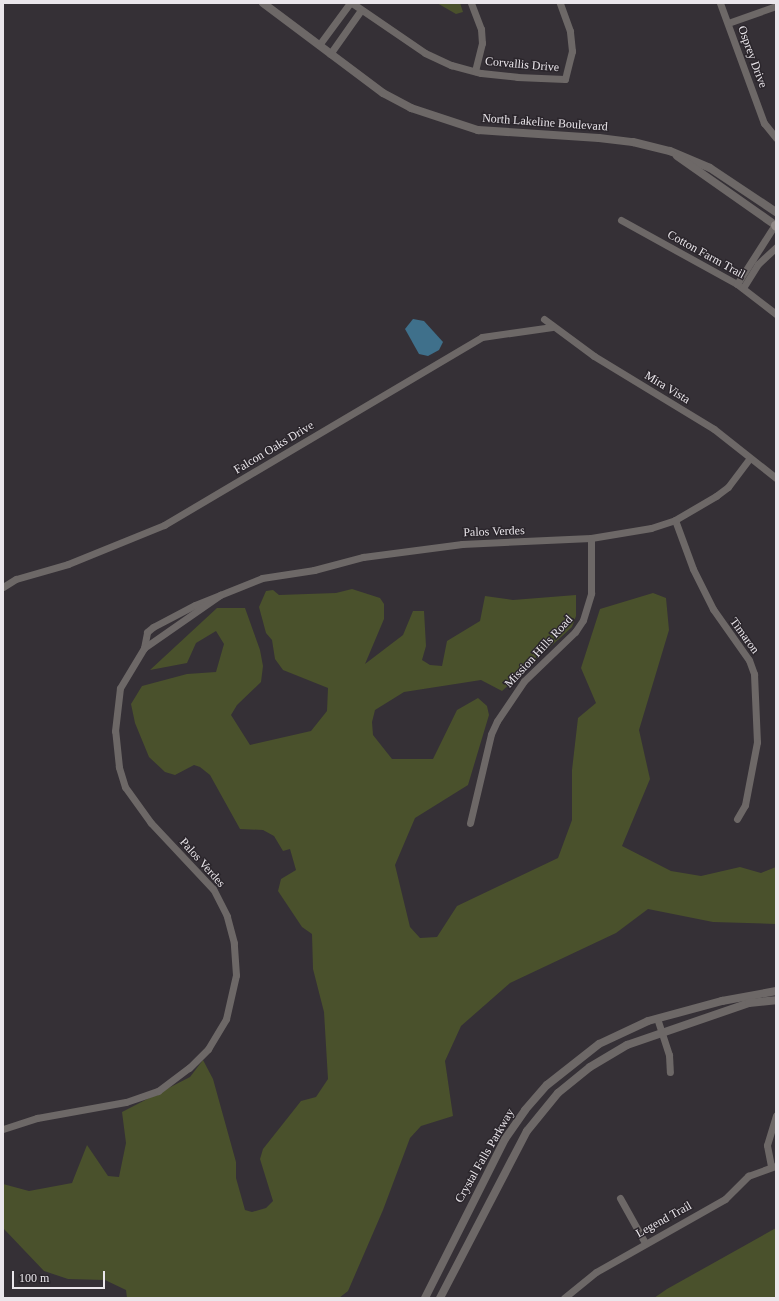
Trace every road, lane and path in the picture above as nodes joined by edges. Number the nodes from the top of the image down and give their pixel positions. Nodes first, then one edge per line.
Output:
1 (263, 3) edge
2 (351, 3) edge
3 (471, 3) edge
4 (560, 3) edge
5 (720, 3) edge
6 (776, 6) edge
7 (361, 10) junction
8 (728, 23) junction
9 (319, 45) junction
10 (330, 54) junction
11 (475, 71) junction
12 (776, 138) edge
13 (670, 151) junction
14 (776, 212) edge
15 (621, 220) dead end
16 (776, 225) edge
17 (776, 246) edge
18 (740, 286) junction
19 (776, 314) edge
20 (544, 319) dead end
21 (552, 327) junction
22 (750, 458) junction
23 (776, 478) edge
24 (675, 520) junction
25 (591, 538) junction
26 (3, 587) edge
27 (220, 595) junction
28 (144, 648) junction
29 (737, 819) dead end
30 (470, 823) dead end
31 (776, 991) edge
32 (776, 1000) edge
33 (657, 1018) junction
34 (662, 1031) junction
35 (670, 1072) dead end
36 (776, 1115) edge
37 (3, 1129) edge
38 (773, 1166) edge
39 (620, 1198) dead end
40 (645, 1244) junction
41 (425, 1298) edge
42 (440, 1298) edge
43 (564, 1298) edge

1 - 9 street, North Lakeline Boulevard
2 - 7 street, Corvallis Drive
2 - 9 street
3 - 11 street
4 - 11 street, Corvallis Drive
5 - 8 street, Osprey Drive
6 - 8 street
7 - 10 street
7 - 11 street, Corvallis Drive
8 - 12 street, Osprey Drive
9 - 10 street, North Lakeline Boulevard
10 - 13 street, North Lakeline Boulevard
13 - 14 street, North Lakeline Boulevard
13 - 16 street, North Lakeline Boulevard
15 - 18 street, Cotton Farm Trail
16 - 18 street
17 - 18 street
18 - 19 street, Cotton Farm Trail
20 - 21 street, Mira Vista
21 - 22 street, Mira Vista
21 - 26 street, Falcon Oaks Drive
22 - 23 street, Mira Vista
22 - 24 street, Palos Verdes
24 - 25 street, Palos Verdes
24 - 29 street, Timaron
25 - 27 street, Palos Verdes
25 - 30 street, Mission Hills Road
27 - 28 street, Palos Verdes
27 - 28 street, Palos Verdes
28 - 37 street, Palos Verdes
31 - 33 street, Crystal Falls Parkway
32 - 34 street, Crystal Falls Parkway
33 - 34 street
33 - 41 street, Crystal Falls Parkway
34 - 35 street
34 - 42 street, Crystal Falls Parkway
36 - 38 street
38 - 40 street, Legend Trail
39 - 40 street
40 - 43 street, Legend Trail

